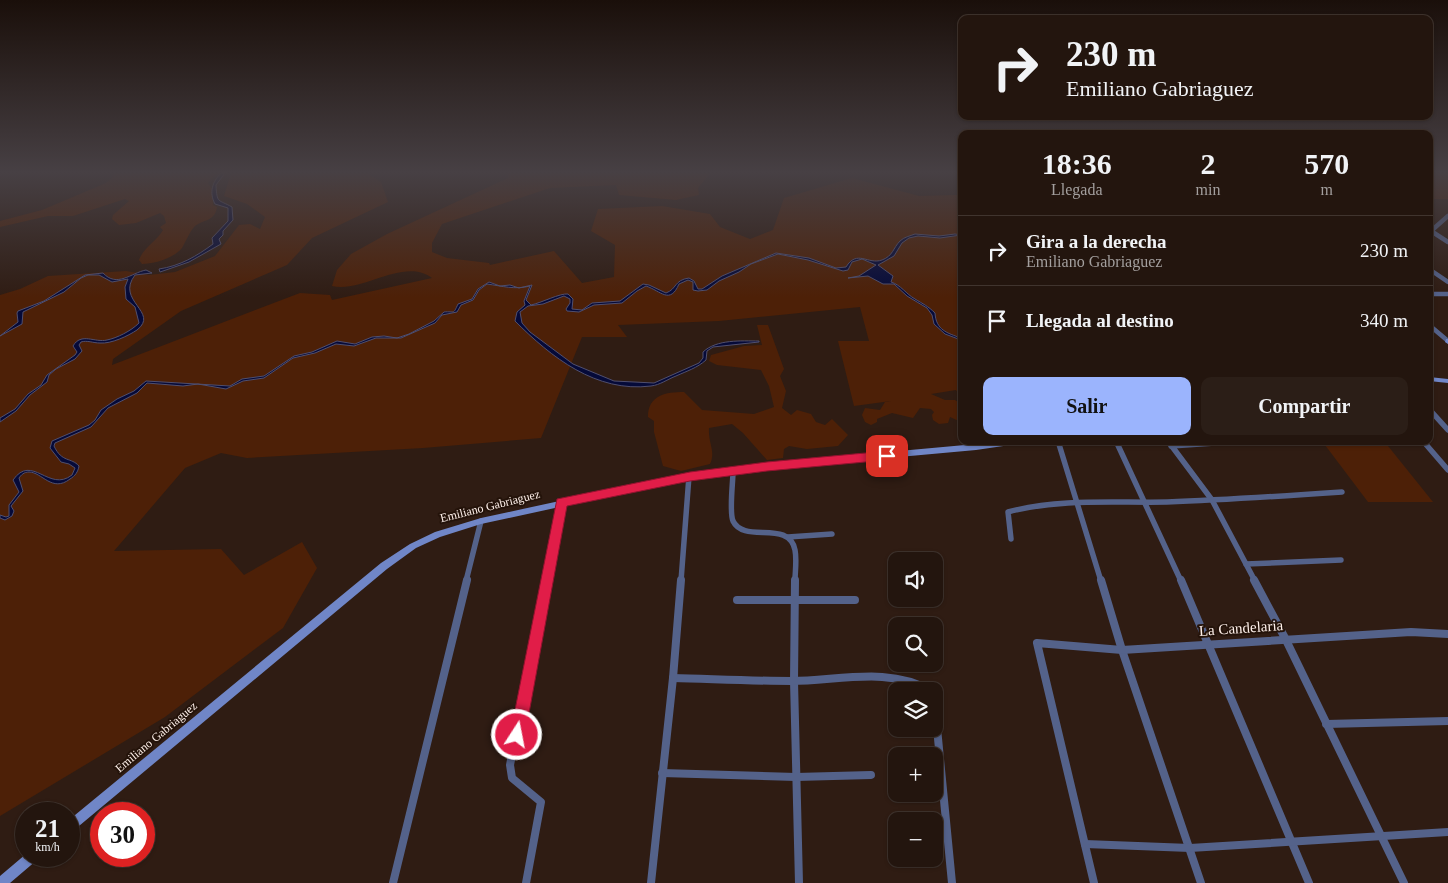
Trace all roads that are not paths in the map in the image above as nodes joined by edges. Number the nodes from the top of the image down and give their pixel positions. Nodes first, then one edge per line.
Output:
1 (1448, 216) edge
2 (1433, 229) edge
3 (1433, 232) edge
4 (1448, 242) edge
5 (1433, 272) edge
6 (1448, 282) edge
7 (1433, 294) edge
8 (1448, 294) edge
9 (1433, 328) edge
10 (1448, 341) edge
11 (1433, 379) edge
12 (1448, 381) edge
13 (1433, 413) edge
14 (1448, 430) edge
15 (994, 445) edge
16 (1059, 445) edge
17 (1118, 445) edge
18 (1171, 445) edge
19 (1426, 445) edge
20 (1448, 470) edge
21 (732, 471) junction
22 (690, 476) junction
23 (1342, 492) dead end
24 (1212, 500) junction
25 (1077, 502) junction
26 (1146, 502) junction
27 (561, 503) junction
28 (481, 521) junction
29 (832, 534) dead end
30 (788, 536) junction
31 (1011, 539) dead end
32 (1341, 560) dead end
33 (1246, 564) junction
34 (795, 599) junction
35 (737, 600) dead end
36 (855, 600) dead end
37 (1448, 634) edge
38 (1285, 638) junction
39 (1209, 644) junction
40 (1122, 650) junction
41 (673, 678) junction
42 (794, 681) junction
43 (909, 682) edge
44 (1448, 721) edge
45 (1326, 724) junction
46 (938, 737) edge
47 (662, 773) junction
48 (871, 775) dead end
49 (796, 777) junction
50 (80, 818) edge
51 (1448, 832) edge
52 (1380, 837) junction
53 (1292, 842) junction
54 (1085, 844) junction
55 (1190, 848) junction
56 (20, 867) edge
57 (1, 883) edge
58 (394, 883) edge
59 (526, 883) edge
60 (651, 883) edge
61 (799, 883) edge
62 (952, 883) edge
63 (1094, 883) edge
64 (1202, 883) edge
65 (1309, 883) edge
66 (1404, 883) edge

1 - 2 street
3 - 4 street
5 - 6 street
7 - 8 street
9 - 10 street
11 - 12 main road
13 - 14 street
15 - 21 main road, Emiliano Gabriaguez
16 - 25 street
17 - 26 street
18 - 24 street
19 - 20 street
21 - 22 main road, Emiliano Gabriaguez
21 - 30 street
22 - 27 main road, Emiliano Gabriaguez
22 - 41 street
23 - 24 street
24 - 26 street
24 - 33 street
25 - 26 street
25 - 31 street
25 - 40 street
26 - 39 street
27 - 28 main road, Emiliano Gabriaguez
27 - 59 street
28 - 50 main road, Emiliano Gabriaguez
28 - 58 street
29 - 30 street
30 - 34 street
32 - 33 street
33 - 38 street
34 - 35 street
34 - 36 street
34 - 42 street
37 - 38 street, La Candelaria
38 - 39 street, La Candelaria
38 - 45 street
39 - 40 street, La Candelaria
39 - 53 street
40 - 54 street, La Candelaria
40 - 55 street
41 - 42 street
41 - 47 street
42 - 43 street
42 - 49 street
44 - 45 street
45 - 52 street
46 - 62 street
47 - 49 street
47 - 60 street
48 - 49 street
49 - 61 street
51 - 52 street
52 - 53 street
52 - 66 street
53 - 55 street
53 - 65 street
54 - 55 street
54 - 63 street
55 - 64 street
56 - 57 main road

